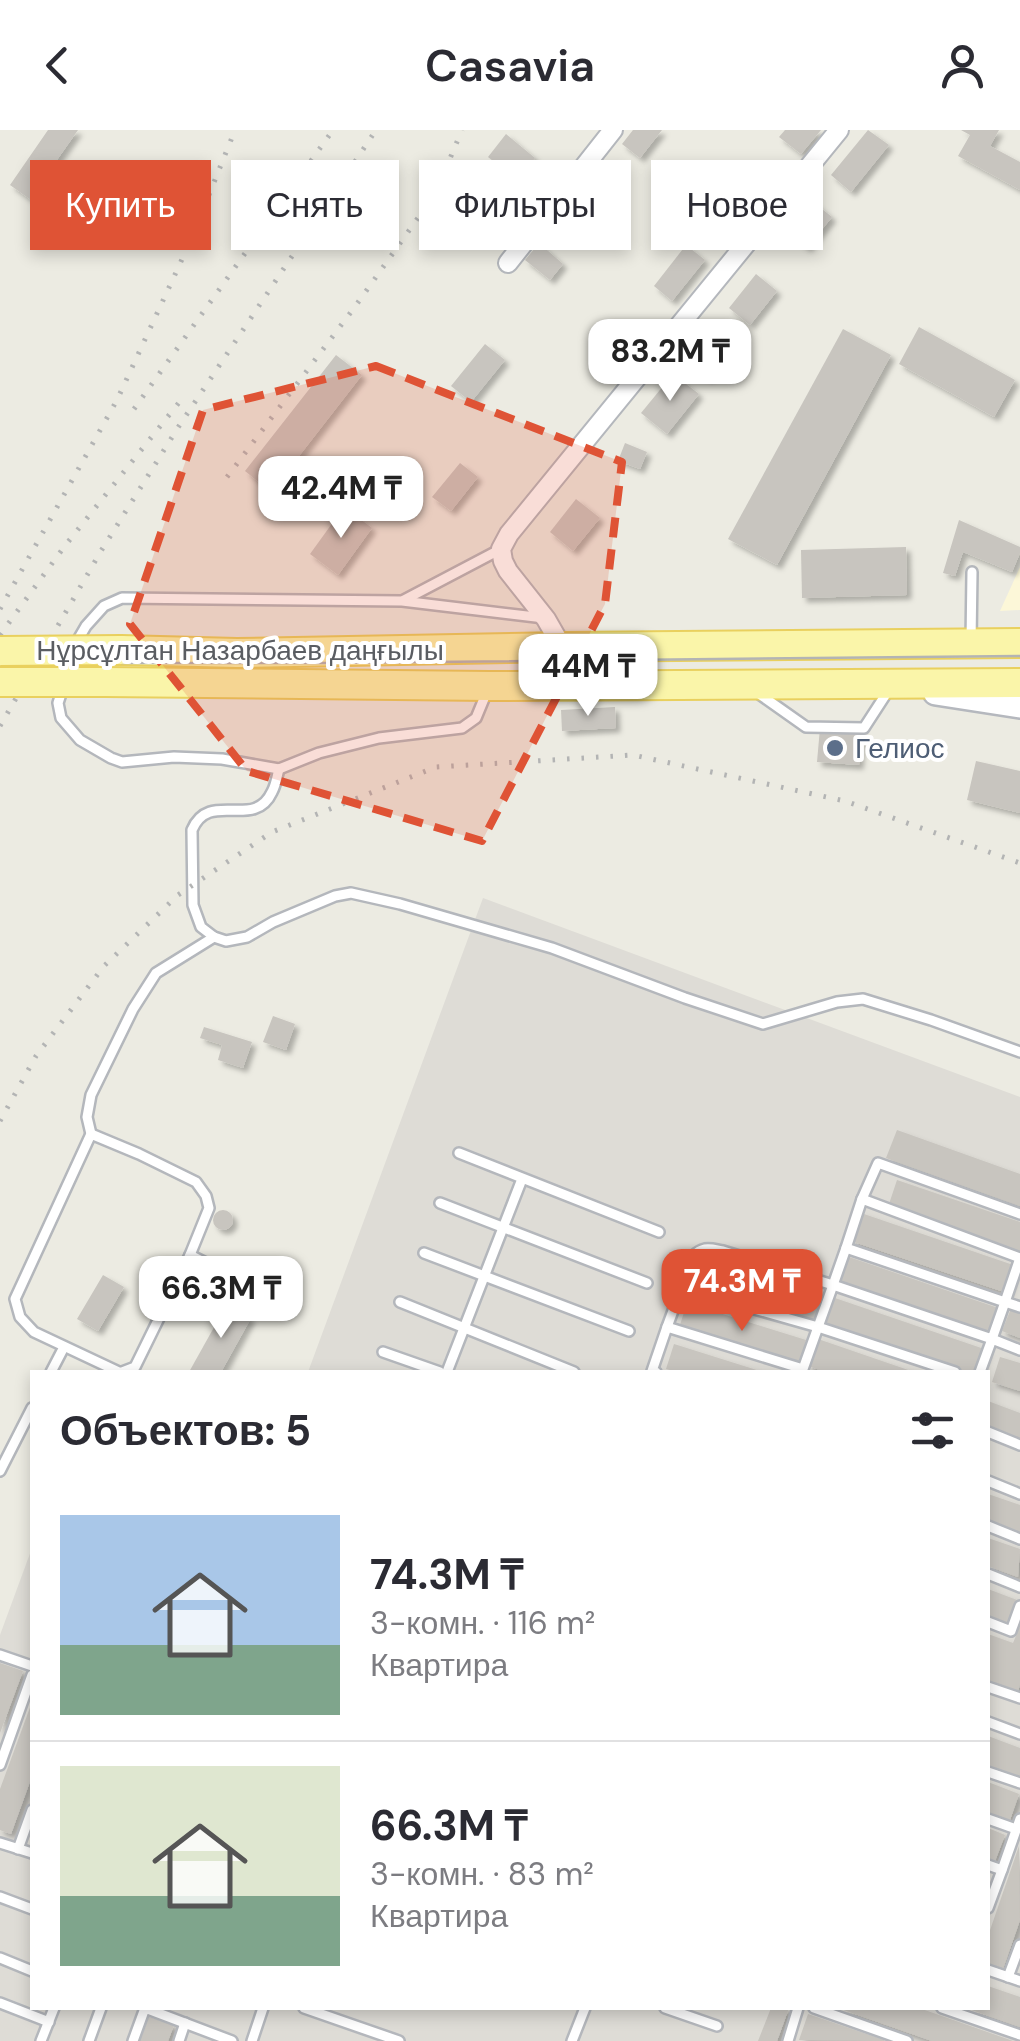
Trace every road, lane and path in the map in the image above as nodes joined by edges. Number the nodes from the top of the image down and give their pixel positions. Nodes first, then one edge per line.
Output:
1 (613, 130) edge
2 (839, 130) edge
3 (508, 263) dead end
4 (501, 549) junction
5 (972, 572) dead end
6 (402, 601) junction
7 (546, 618) junction
8 (971, 644) junction
9 (1020, 644) edge
10 (562, 647) junction
11 (0, 651) edge
12 (0, 682) edge
13 (1020, 683) edge
14 (744, 684) junction
15 (892, 684) junction
16 (488, 686) junction
17 (1020, 705) edge
18 (278, 768) junction
19 (257, 794) dead end
20 (266, 802) junction
21 (214, 937) junction
22 (1020, 1052) edge
23 (90, 1134) junction
24 (459, 1153) dead end
25 (522, 1179) junction
26 (862, 1199) junction
27 (440, 1204) dead end
28 (1020, 1214) edge
29 (503, 1226) junction
30 (658, 1232) dead end
31 (846, 1248) junction
32 (424, 1253) dead end
33 (190, 1255) junction
34 (1020, 1258) edge
35 (484, 1276) junction
36 (686, 1276) junction
37 (647, 1283) dead end
38 (832, 1286) junction
39 (252, 1287) dead end
40 (400, 1302) dead end
41 (1005, 1302) junction
42 (1020, 1307) edge
43 (464, 1327) junction
44 (667, 1327) junction
45 (818, 1327) junction
46 (629, 1331) dead end
47 (992, 1338) junction
48 (64, 1347) junction
49 (1020, 1350) edge
50 (382, 1352) dead end
51 (52, 1370) edge
52 (116, 1370) edge
53 (125, 1370) edge
54 (438, 1370) edge
55 (445, 1370) edge
56 (569, 1370) edge
57 (655, 1370) edge
58 (802, 1370) edge
59 (949, 1370) edge
60 (981, 1370) edge
61 (30, 1412) edge
62 (990, 1433) edge
63 (1020, 1444) edge
64 (0, 1471) edge
65 (990, 1482) edge
66 (1020, 1494) edge
67 (990, 1527) edge
68 (1020, 1539) edge
69 (990, 1575) edge
70 (1020, 1587) edge
71 (1020, 1606) edge
72 (990, 1623) edge
73 (0, 1655) edge
74 (30, 1665) edge
75 (30, 1681) edge
76 (990, 1688) edge
77 (1020, 1697) edge
78 (990, 1723) edge
79 (1020, 1734) edge
80 (0, 1765) edge
81 (990, 1773) edge
82 (1020, 1783) edge
83 (30, 1816) edge
84 (990, 1819) edge
85 (1018, 1824) edge
86 (0, 1843) edge
87 (18, 1849) junction
88 (30, 1852) edge
89 (990, 1866) edge
90 (1002, 1870) junction
91 (0, 1896) edge
92 (990, 1903) edge
93 (30, 1908) edge
94 (1020, 1946) edge
95 (0, 1958) edge
96 (30, 1970) edge
97 (990, 1971) edge
98 (1008, 1977) junction
99 (1020, 1981) edge
100 (0, 2002) edge
101 (53, 2010) edge
102 (100, 2010) edge
103 (144, 2010) edge
104 (150, 2010) edge
105 (263, 2010) edge
106 (310, 2010) edge
107 (584, 2010) edge
108 (671, 2010) edge
109 (797, 2010) edge
110 (820, 2010) edge
111 (948, 2010) edge
112 (49, 2022) junction
113 (185, 2023) junction
114 (717, 2026) dead end
115 (1020, 2034) edge
116 (228, 2040) edge
117 (41, 2041) edge
118 (89, 2041) edge
119 (133, 2041) edge
120 (179, 2041) edge
121 (252, 2041) edge
122 (400, 2041) edge
123 (572, 2041) edge
124 (788, 2041) edge
125 (907, 2041) edge

1 - 3 street
2 - 4 street
4 - 6 lane
4 - 7 street
5 - 8 lane
6 - 7 lane
6 - 18 lane
7 - 10 street
8 - 9 main road, Нұрсұлтан Назарбаев даңғылы
8 - 10 main road, Нұрсұлтан Назарбаев даңғылы
10 - 11 main road, Нұрсұлтан Назарбаев даңғылы, bridge
12 - 16 main road, Нұрсұлтан Назарбаев даңғылы, bridge
13 - 15 main road, Нұрсұлтан Назарбаев даңғылы
14 - 15 main road, Нұрсұлтан Назарбаев даңғылы
14 - 15 lane
14 - 16 main road, Нұрсұлтан Назарбаев даңғылы
15 - 17 main road
16 - 18 lane
18 - 20 lane
19 - 20 lane
20 - 21 lane
21 - 22 lane
21 - 23 lane
23 - 33 lane
23 - 48 lane
24 - 25 lane
25 - 29 lane
25 - 30 lane
26 - 28 lane
26 - 31 lane
26 - 34 lane
27 - 29 lane
29 - 35 lane
29 - 37 lane
31 - 38 lane
31 - 41 lane
32 - 35 lane
33 - 39 lane
33 - 53 lane
34 - 41 lane
35 - 43 lane
35 - 46 lane
36 - 38 lane
36 - 44 lane
36 - 45 lane
38 - 45 lane
38 - 47 lane
40 - 43 lane
41 - 42 lane
41 - 47 lane
43 - 55 lane
43 - 56 lane
44 - 57 lane
44 - 58 lane
45 - 58 lane
45 - 59 lane
47 - 49 lane
47 - 60 lane
48 - 51 lane
48 - 52 lane
50 - 54 lane
61 - 64 lane
62 - 63 lane
65 - 66 lane
67 - 68 lane
69 - 70 lane
71 - 72 lane
73 - 74 lane
75 - 80 lane
76 - 77 lane
78 - 79 lane
81 - 82 lane
83 - 87 lane
84 - 85 lane
85 - 90 lane
86 - 87 lane
87 - 88 lane
89 - 90 lane
90 - 92 lane
91 - 93 lane
94 - 98 lane
95 - 96 lane
97 - 98 lane
98 - 99 lane
100 - 112 lane
101 - 112 lane
102 - 118 lane
103 - 119 lane
104 - 113 lane
105 - 121 lane
106 - 122 lane
107 - 123 lane
108 - 114 lane
109 - 124 lane
110 - 125 lane
111 - 115 lane
112 - 117 lane
113 - 116 lane
113 - 120 lane

